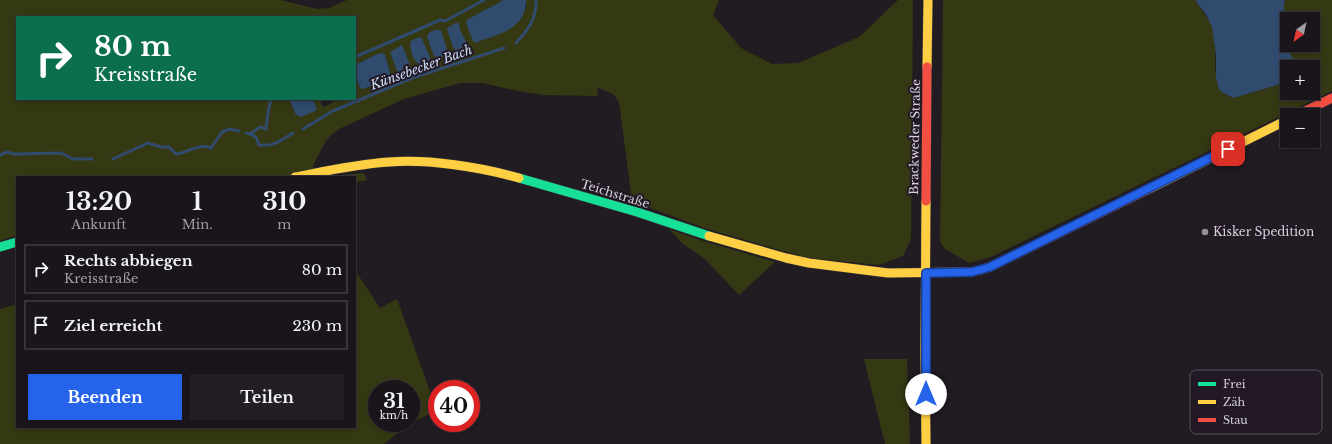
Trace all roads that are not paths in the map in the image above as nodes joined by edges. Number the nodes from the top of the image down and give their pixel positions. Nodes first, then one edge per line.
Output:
1 (928, 0) edge
2 (1332, 98) edge
3 (1311, 108) edge
4 (1280, 123) edge
5 (300, 176) edge
6 (16, 242) edge
7 (0, 247) edge
8 (926, 273) junction
9 (926, 444) edge

1 - 8 street, Brackweder Straße
2 - 3 street
4 - 8 street, Teichstraße
5 - 8 street, Teichstraße
6 - 7 street
8 - 9 street, Brackweder Straße

